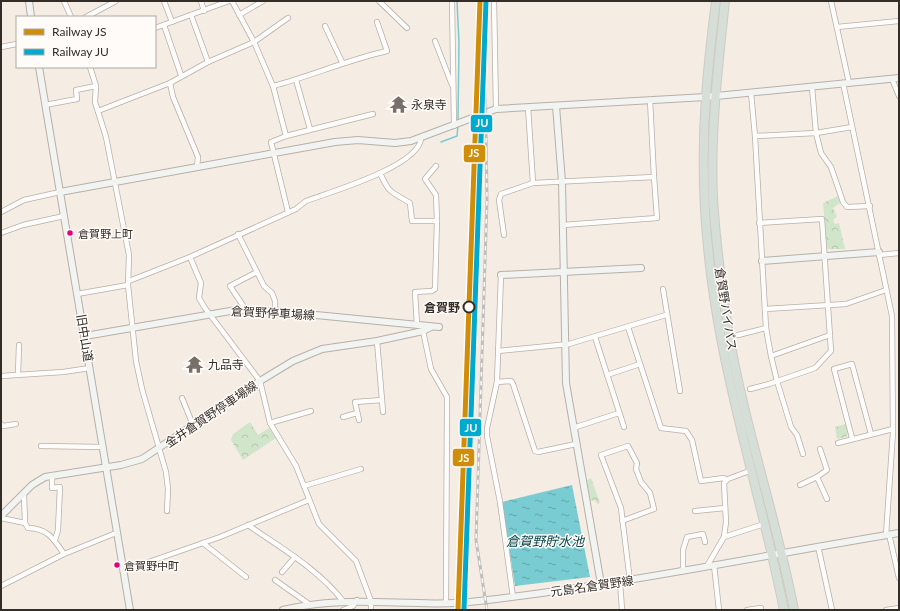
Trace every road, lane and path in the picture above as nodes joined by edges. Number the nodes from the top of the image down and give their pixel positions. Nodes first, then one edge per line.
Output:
1 (29, 1) edge
2 (64, 1) edge
3 (116, 1) edge
4 (164, 1) edge
5 (201, 1) edge
6 (229, 1) edge
7 (232, 1) edge
8 (263, 1) edge
9 (379, 1) edge
10 (452, 1) edge
11 (494, 1) edge
12 (716, 1) edge
13 (725, 1) edge
14 (831, 1) edge
15 (218, 3) edge
16 (204, 11) junction
17 (191, 15) junction
18 (239, 15) junction
19 (31, 16) edge
20 (71, 16) edge
21 (88, 16) edge
22 (288, 18) dead end
23 (899, 21) edge
24 (172, 22) junction
25 (377, 22) dead end
26 (164, 25) junction
27 (325, 26) dead end
28 (836, 27) junction
29 (156, 28) edge
30 (407, 28) dead end
31 (435, 41) dead end
32 (254, 42) junction
33 (16, 44) edge
34 (1, 47) edge
35 (208, 62) junction
36 (342, 62) junction
37 (39, 68) edge
38 (90, 68) edge
39 (181, 75) junction
40 (899, 78) edge
41 (892, 79) junction
42 (296, 80) junction
43 (170, 83) junction
44 (846, 83) junction
45 (96, 86) junction
46 (272, 86) junction
47 (812, 87) junction
48 (454, 88) junction
49 (751, 93) junction
50 (715, 96) junction
51 (899, 96) edge
52 (706, 97) junction
53 (650, 100) junction
54 (45, 105) junction
55 (556, 106) junction
56 (528, 107) junction
57 (496, 109) junction
58 (98, 111) junction
59 (373, 114) dead end
60 (454, 126) junction
61 (852, 127) junction
62 (310, 129) junction
63 (816, 133) junction
64 (286, 136) junction
65 (756, 136) junction
66 (421, 138) junction
67 (275, 154) junction
68 (436, 166) dead end
69 (197, 167) junction
70 (380, 173) junction
71 (654, 177) junction
72 (115, 181) junction
73 (562, 182) junction
74 (533, 183) junction
75 (60, 192) junction
76 (870, 206) junction
77 (1, 212) edge
78 (288, 212) junction
79 (64, 216) junction
80 (437, 221) junction
81 (759, 223) junction
82 (563, 225) junction
83 (1, 233) edge
84 (238, 234) junction
85 (504, 235) dead end
86 (899, 253) edge
87 (879, 254) junction
88 (825, 256) junction
89 (190, 257) junction
90 (762, 261) junction
91 (641, 268) dead end
92 (257, 272) junction
93 (563, 273) junction
94 (501, 275) joint
95 (128, 283) junction
96 (663, 289) dead end
97 (886, 290) junction
98 (77, 294) junction
99 (828, 305) junction
100 (765, 309) junction
101 (246, 310) junction
102 (276, 311) junction
103 (209, 313) junction
104 (666, 315) junction
105 (417, 325) junction
106 (134, 327) junction
107 (431, 327) junction
108 (439, 327) dead end
109 (628, 327) junction
110 (766, 328) junction
111 (423, 331) junction
112 (738, 334) dead end
113 (830, 335) junction
114 (85, 336) junction
115 (595, 337) junction
116 (377, 341) junction
117 (19, 345) dead end
118 (564, 345) junction
119 (899, 350) edge
120 (498, 351) junction
121 (893, 351) junction
122 (771, 356) junction
123 (640, 364) junction
124 (90, 368) junction
125 (18, 374) junction
126 (607, 375) junction
127 (1, 376) edge
128 (260, 381) junction
129 (778, 381) junction
130 (497, 382) junction
131 (750, 389) dead end
132 (680, 391) dead end
133 (182, 398) dead end
134 (382, 400) junction
135 (311, 412) dead end
136 (383, 412) dead end
137 (357, 413) junction
138 (619, 413) junction
139 (343, 417) dead end
140 (359, 420) dead end
141 (270, 423) junction
142 (1, 424) edge
143 (16, 424) dead end
144 (193, 425) junction
145 (573, 428) junction
146 (624, 428) dead end
147 (899, 429) edge
148 (893, 431) junction
149 (871, 434) junction
150 (852, 438) junction
151 (838, 443) dead end
152 (576, 444) junction
153 (41, 446) dead end
154 (102, 447) junction
155 (160, 449) junction
156 (820, 449) dead end
157 (803, 454) dead end
158 (105, 467) junction
159 (361, 469) dead end
160 (752, 470) junction
161 (52, 475) junction
162 (817, 477) junction
163 (725, 480) junction
164 (800, 485) dead end
165 (304, 486) junction
166 (24, 494) junction
167 (826, 499) dead end
168 (309, 500) junction
169 (725, 508) junction
170 (166, 511) dead end
171 (695, 511) dead end
172 (1, 517) edge
173 (622, 521) junction
174 (25, 523) junction
175 (248, 525) junction
176 (761, 525) dead end
177 (116, 532) junction
178 (899, 533) edge
179 (888, 535) junction
180 (724, 537) junction
181 (55, 540) junction
182 (705, 542) dead end
183 (203, 543) junction
184 (818, 546) junction
185 (783, 553) junction
186 (64, 554) junction
187 (772, 554) junction
188 (295, 557) junction
189 (714, 565) junction
190 (707, 566) junction
191 (123, 571) junction
192 (683, 571) junction
193 (282, 572) dead end
194 (246, 577) dead end
195 (899, 578) edge
196 (275, 580) dead end
197 (620, 581) junction
198 (630, 581) junction
199 (600, 584) junction
200 (1, 586) edge
201 (513, 597) junction
202 (357, 600) junction
203 (343, 601) junction
204 (371, 601) junction
205 (446, 603) junction
206 (309, 604) junction
207 (762, 608) dead end
208 (899, 608) edge
209 (130, 610) edge
210 (283, 610) edge
211 (343, 610) edge
212 (371, 610) edge
213 (622, 610) edge
214 (719, 610) edge
215 (747, 610) edge
216 (784, 610) edge
217 (794, 610) edge
218 (832, 610) edge
219 (886, 610) edge

1 - 19 main road
2 - 20 street
3 - 21 street
4 - 24 street
5 - 16 street
6 - 15 street
7 - 18 street
8 - 18 street
9 - 30 street
10 - 48 street
11 - 57 street
12 - 52 highway, 倉賀野バイパス
13 - 50 highway, 倉賀野バイパス
14 - 28 street
15 - 16 street
16 - 17 street
17 - 24 street
17 - 35 street
18 - 32 street
22 - 32 street
23 - 28 street
24 - 26 street
25 - 36 street
26 - 29 street
26 - 39 street
27 - 36 street
28 - 44 street
31 - 48 street
32 - 35 street
32 - 46 street
33 - 34 street
35 - 39 street
36 - 42 street
37 - 54 main road, 旧中山道
38 - 45 street
39 - 43 street
40 - 41 main road
41 - 44 main road
41 - 51 street
42 - 46 street
42 - 62 street
43 - 58 street
43 - 69 street
44 - 47 main road
44 - 61 street
45 - 54 street
45 - 58 street
46 - 64 street
47 - 49 main road
47 - 63 street
48 - 60 street
49 - 50 main road
49 - 65 street
50 - 52 main road
50 - 185 highway, 倉賀野バイパス
52 - 53 main road
52 - 160 highway, 倉賀野バイパス
53 - 55 main road
53 - 71 street
54 - 75 main road, 旧中山道
55 - 56 main road
55 - 73 main road
56 - 57 main road
56 - 74 street
57 - 60 main road
58 - 72 street
59 - 62 street
60 - 66 main road
61 - 63 street
61 - 76 street
62 - 64 street
63 - 65 street
63 - 76 street
64 - 67 street
65 - 81 street
66 - 67 main road
66 - 70 street
67 - 69 main road
67 - 78 street
68 - 80 street
69 - 72 main road
70 - 78 street
70 - 80 street
71 - 73 street
71 - 82 street
72 - 75 main road
72 - 95 street
73 - 74 street
73 - 82 main road
74 - 85 street
75 - 77 street
75 - 79 main road, 旧中山道
76 - 87 street
78 - 84 street
79 - 83 street
79 - 98 main road, 旧中山道
80 - 105 street
81 - 88 street
81 - 90 street
82 - 93 main road
84 - 89 street
84 - 92 street
86 - 87 street
87 - 88 main road
87 - 97 street
88 - 90 main road
88 - 99 street
89 - 95 street
89 - 103 street
90 - 100 street
91 - 93 main road
92 - 101 street
92 - 102 street
93 - 94 main road
93 - 118 main road
94 - 120 street
95 - 98 street
95 - 106 street
96 - 104 street
97 - 99 street
97 - 121 street
98 - 114 main road, 旧中山道
99 - 100 street
99 - 113 street
100 - 110 street
101 - 102 main road, 倉賀野停車場線
101 - 103 main road, 倉賀野停車場線
102 - 105 main road, 倉賀野停車場線
103 - 106 main road, 倉賀野停車場線
103 - 128 street
104 - 109 street
104 - 132 street
105 - 107 main road, 倉賀野停車場線
106 - 114 main road, 倉賀野停車場線
106 - 155 street
107 - 108 main road, 倉賀野停車場線
107 - 111 main road, 金井倉賀野停車場線
109 - 115 street
109 - 123 street
110 - 112 street
110 - 122 street
111 - 116 main road, 金井倉賀野停車場線
111 - 205 street
113 - 122 street
113 - 129 street
114 - 124 main road, 旧中山道
115 - 118 street
115 - 126 street
116 - 128 main road, 金井倉賀野停車場線
116 - 134 street
117 - 125 street
118 - 120 street
118 - 145 main road
119 - 121 street
120 - 130 street
121 - 148 street
122 - 129 street
123 - 126 street
123 - 163 street
124 - 125 street
124 - 154 main road, 旧中山道
125 - 127 street
126 - 138 street
128 - 141 street
128 - 144 main road, 金井倉賀野停車場線
129 - 131 street
129 - 157 street
130 - 152 street
130 - 201 street
133 - 144 street
134 - 136 street
134 - 137 street
135 - 141 street
137 - 139 street
137 - 140 street
138 - 145 street
138 - 146 street
141 - 165 street
142 - 143 street
144 - 155 main road, 金井倉賀野停車場線
145 - 152 main road
147 - 148 street
148 - 149 street
148 - 179 street
149 - 150 street
149 - 150 street
150 - 151 street
152 - 199 main road
153 - 154 street
154 - 158 main road, 旧中山道
155 - 158 main road, 金井倉賀野停車場線
155 - 170 street
156 - 162 street
158 - 161 main road, 金井倉賀野停車場線
158 - 177 main road, 旧中山道
159 - 165 street
160 - 163 street
160 - 187 highway, 倉賀野バイパス
161 - 166 main road, 金井倉賀野停車場線
161 - 181 street
162 - 164 street
162 - 167 street
163 - 169 street
165 - 168 street
166 - 172 main road, 金井倉賀野停車場線
166 - 174 street
168 - 175 street
168 - 204 street
169 - 171 street
169 - 180 street
172 - 174 street
173 - 173 street
173 - 198 street
174 - 181 street
175 - 183 street
175 - 188 street
176 - 180 street
177 - 186 street
177 - 191 main road, 旧中山道
178 - 179 main road, 元島名倉賀野線
179 - 184 main road, 元島名倉賀野線
179 - 195 street
180 - 190 street
181 - 186 street
182 - 192 street
183 - 191 street
183 - 194 street
184 - 185 main road, 元島名倉賀野線
184 - 218 street
185 - 187 main road, 元島名倉賀野線
185 - 217 highway, 倉賀野バイパス
186 - 200 street
187 - 189 main road, 元島名倉賀野線
187 - 216 highway, 倉賀野バイパス
188 - 193 street
188 - 203 street
189 - 190 main road, 元島名倉賀野線
189 - 214 street
190 - 192 main road, 元島名倉賀野線
191 - 209 main road, 旧中山道
192 - 198 main road, 元島名倉賀野線
196 - 206 street
197 - 198 main road, 元島名倉賀野線
197 - 199 main road, 元島名倉賀野線
197 - 213 street
199 - 201 main road, 元島名倉賀野線
201 - 205 main road, 元島名倉賀野線
202 - 203 main road, 元島名倉賀野線
202 - 204 main road, 元島名倉賀野線
202 - 211 street
203 - 206 main road, 元島名倉賀野線
204 - 205 main road, 元島名倉賀野線
204 - 212 street
206 - 210 main road, 元島名倉賀野線
207 - 215 street
208 - 219 street

